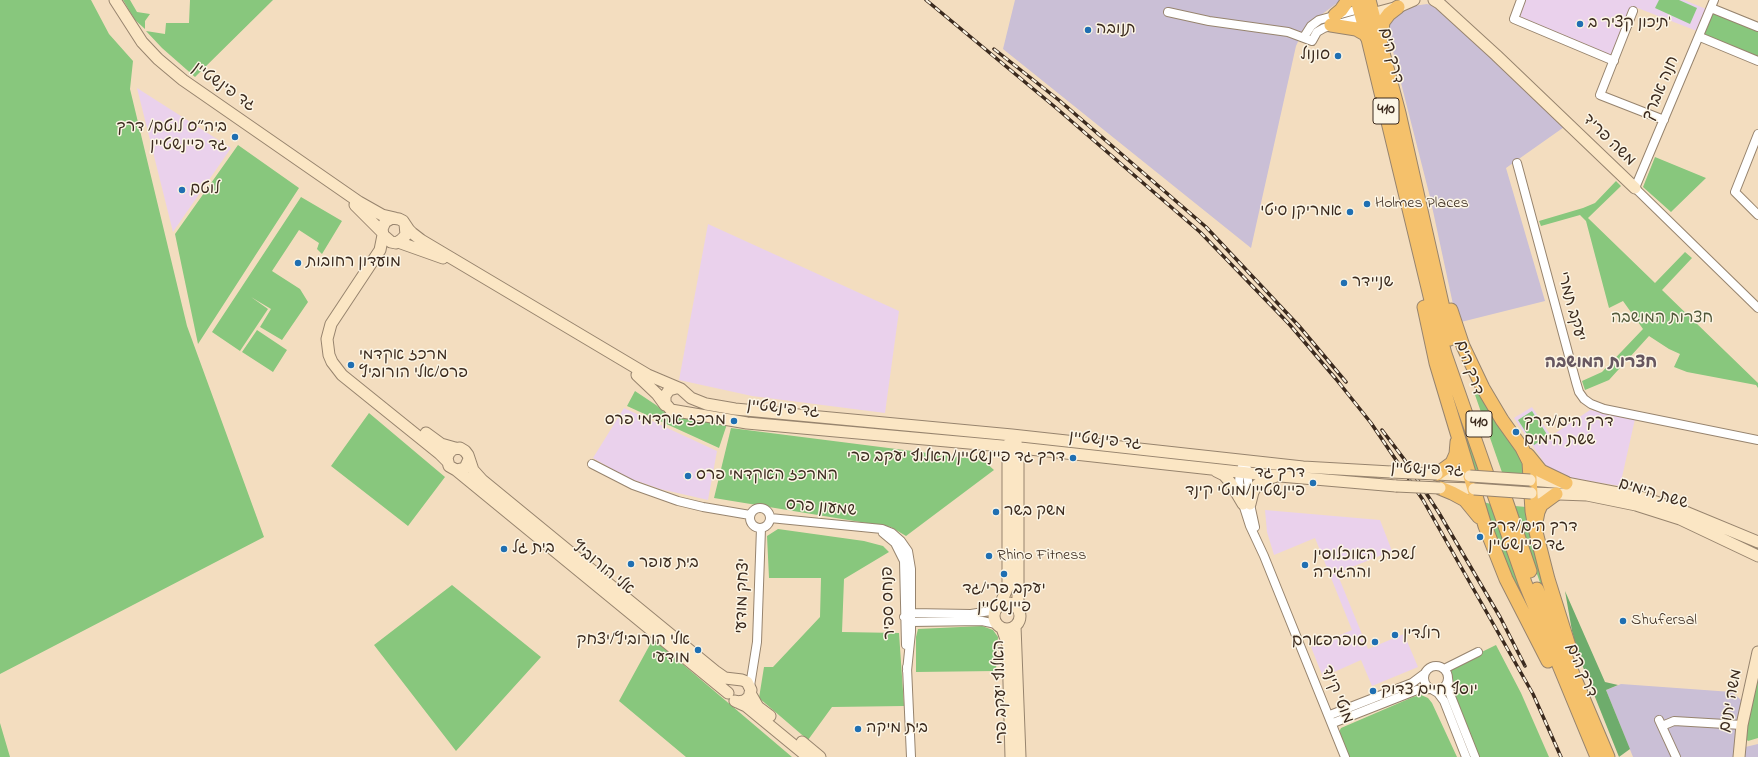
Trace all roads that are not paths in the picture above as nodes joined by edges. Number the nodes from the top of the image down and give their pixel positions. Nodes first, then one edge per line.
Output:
1 (115, 0) edge
2 (1348, 0) edge
3 (1414, 0) edge
4 (1522, 0) edge
5 (1438, 1) edge
6 (1399, 2) edge
7 (1713, 4) edge
8 (1365, 8) edge
9 (1633, 11) dead end
10 (1168, 12) dead end
11 (1333, 20) junction
12 (1758, 27) edge
13 (1304, 37) junction
14 (1700, 37) junction
15 (1368, 38) junction
16 (1381, 45) junction
17 (1614, 61) junction
18 (1758, 61) edge
19 (1399, 113) junction
20 (1664, 120) junction
21 (1758, 134) edge
22 (1517, 163) dead end
23 (331, 183) junction
24 (1635, 188) junction
25 (1408, 201) junction
26 (1758, 215) edge
27 (396, 218) junction
28 (405, 224) junction
29 (383, 234) junction
30 (396, 242) junction
31 (458, 262) junction
32 (1758, 308) edge
33 (616, 356) junction
34 (681, 390) junction
35 (666, 406) junction
36 (677, 411) junction
37 (1012, 435) junction
38 (1457, 436) junction
39 (1758, 440) edge
40 (980, 444) junction
41 (455, 448) junction
42 (1013, 448) junction
43 (1522, 448) junction
44 (1031, 450) junction
45 (469, 459) junction
46 (447, 461) junction
47 (1244, 461) junction
48 (592, 464) dead end
49 (1212, 469) junction
50 (456, 470) junction
51 (1013, 471) junction
52 (1244, 472) junction
53 (1438, 474) junction
54 (1278, 476) junction
55 (1470, 476) junction
56 (1530, 480) junction
57 (1566, 483) junction
58 (1440, 488) junction
59 (1474, 489) junction
60 (1531, 493) junction
61 (1556, 494) junction
62 (1606, 494) junction
63 (1246, 504) junction
64 (750, 515) junction
65 (770, 518) junction
66 (1485, 526) junction
67 (869, 527) joint
68 (761, 528) junction
69 (1535, 528) junction
70 (1758, 542) edge
71 (1758, 556) edge
72 (998, 606) junction
73 (1018, 608) junction
74 (909, 617) junction
75 (999, 626) junction
76 (1015, 626) junction
77 (1478, 652) dead end
78 (1758, 652) edge
79 (753, 664) junction
80 (1444, 669) junction
81 (1424, 674) junction
82 (1448, 678) junction
83 (738, 680) junction
84 (750, 690) junction
85 (1431, 690) junction
86 (728, 693) junction
87 (738, 702) junction
88 (1331, 719) junction
89 (1595, 724) junction
90 (1742, 724) junction
91 (1591, 740) junction
92 (808, 757) edge
93 (820, 757) edge
94 (911, 757) edge
95 (1011, 757) edge
96 (1020, 757) edge
97 (1345, 757) edge
98 (1466, 757) edge
99 (1475, 757) edge
100 (1597, 757) edge
101 (1608, 757) edge
102 (1676, 757) edge
103 (1739, 757) edge

1 - 23 street, גד פינשטיין
2 - 11 main road
3 - 6 street
4 - 17 street
5 - 24 street, משה פריד
6 - 8 street
6 - 16 main road
7 - 12 street
7 - 14 street, חנה אברך
8 - 11 street
8 - 15 main road, דרך הים / 410
8 - 16 main road, דרך הים / 410
9 - 17 street
10 - 13 street
11 - 13 street
11 - 13 street
11 - 15 main road
14 - 18 street
14 - 20 street, חנה אברך
15 - 25 main road, דרך הים / 410
16 - 19 main road, דרך הים / 410
17 - 20 street
19 - 43 main road
19 - 89 main road, דרך הים / 410
20 - 24 street, חנה אברך
21 - 26 street
22 - 39 street, יעקב תמרי
23 - 27 street, גד פינשטיין
23 - 29 street, גד פינשטיין
24 - 32 street, משה פריד
25 - 38 main road
25 - 91 main road, דרך הים / 410
27 - 28 street
27 - 29 street
28 - 30 street
28 - 31 street, גד פינשטיין
29 - 30 street
29 - 46 street
30 - 31 street, גד פינשטיין
30 - 41 street
31 - 33 street, גד פינשטיין
33 - 34 street, גד פינשטיין
33 - 35 street, גד פינשטיין
34 - 35 street
34 - 36 street
34 - 37 street, גד פינשטיין
35 - 36 street
36 - 40 street, גד פינשטיין
37 - 42 street
37 - 47 street, גד פינשטיין
38 - 53 main road
38 - 55 main road
40 - 42 street, גד פינשטיין
40 - 51 street
41 - 45 street
41 - 46 street
42 - 44 street, גד פינשטיין
42 - 51 street
43 - 56 main road
43 - 57 main road
44 - 49 street, גד פינשטיין
44 - 51 street
45 - 50 street
45 - 83 street, אלי הורוביץ
46 - 50 street
47 - 52 street, מוטי קינד
47 - 53 street, גד פינשטיין, bridge
48 - 64 street
49 - 52 street, גד פינשטיין
49 - 63 street
50 - 86 street, אלי הורוביץ
51 - 72 street
51 - 73 street
52 - 54 street, גד פינשטיין
52 - 63 street, מוטי קינד
53 - 55 street, גד פינשטיין
54 - 58 street, גד פינשטיין, bridge
54 - 63 street
55 - 56 street, גד פינשטיין, bridge
55 - 59 main road
56 - 57 street, ששת הימים
56 - 60 main road
57 - 62 street, ששת הימים
58 - 59 street, גד פינשטיין
58 - 66 main road
59 - 60 street, גד פינשטיין, bridge
59 - 66 main road
60 - 61 street, ששת הימים
60 - 69 main road
61 - 62 street, ששת הימים
61 - 69 main road
62 - 70 street, ששת הימים
62 - 71 street, ששת הימים
63 - 88 street, מוטי קינד
64 - 65 street
64 - 68 street
65 - 67 street, שמעון פרס
65 - 68 street
66 - 91 main road
67 - 74 street, פנחס ספיר
68 - 79 street, יצחק מודעי
69 - 89 main road
72 - 73 street
72 - 74 street
72 - 75 street
73 - 76 street
74 - 75 street
74 - 94 street, פנחס ספיר
75 - 76 street
75 - 95 street, האלוף יעקב פרי
76 - 96 street, האלוף יעקב פרי
77 - 80 street
78 - 90 street, משה יתום
79 - 83 street
79 - 84 street, יצחק מודעי
80 - 81 street
80 - 82 street
81 - 85 street
81 - 88 street
82 - 85 street
82 - 99 street
83 - 84 street
83 - 86 street
84 - 87 street
84 - 93 street
85 - 88 street
85 - 98 street
86 - 87 street
87 - 92 street
88 - 97 street, מוטי קינד
89 - 101 main road, דרך הים / 410
90 - 102 street
90 - 103 street, משה יתום
91 - 100 main road, דרך הים / 410

